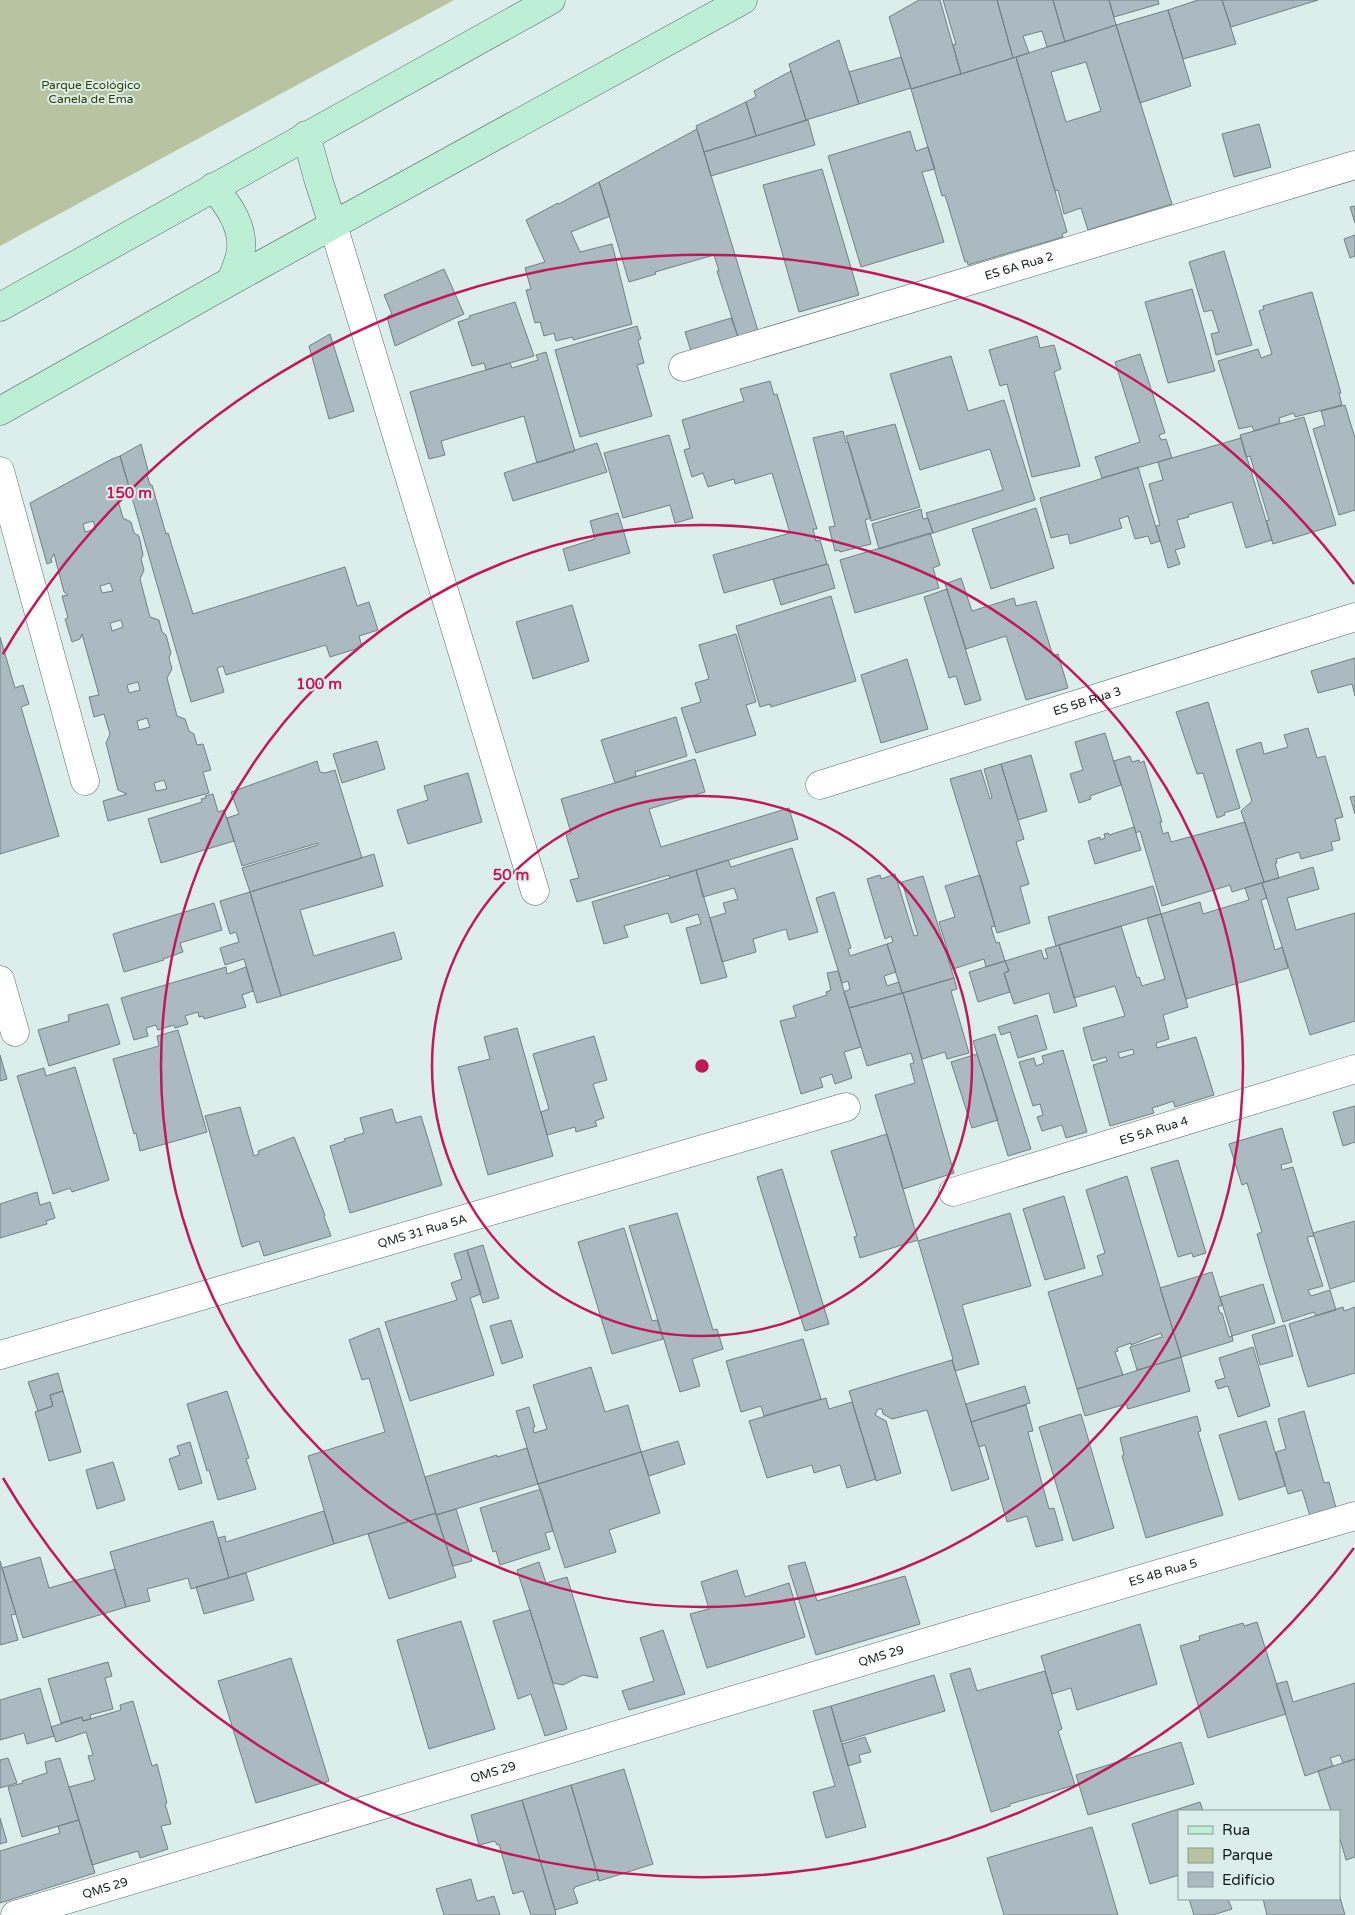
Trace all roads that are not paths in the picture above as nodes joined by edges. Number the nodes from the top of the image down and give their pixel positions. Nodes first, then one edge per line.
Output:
1 (551, 0) edge
2 (743, 0) edge
3 (306, 136) junction
4 (1355, 165) edge
5 (213, 187) junction
6 (333, 225) junction
7 (231, 281) junction
8 (0, 306) edge
9 (683, 367) dead end
10 (0, 411) edge
11 (0, 471) edge
12 (1355, 617) edge
13 (85, 781) dead end
14 (820, 786) dead end
15 (535, 891) dead end
16 (0, 980) edge
17 (15, 1032) dead end
18 (1355, 1068) edge
19 (846, 1106) dead end
20 (954, 1192) dead end
21 (0, 1355) edge
22 (1355, 1516) edge
23 (971, 1629) joint
24 (15, 1915) edge

1 - 3 main road
2 - 6 main road
3 - 5 main road
3 - 6 main road
4 - 9 street, ES 6A Rua 2
5 - 7 main road
5 - 8 main road
6 - 7 main road
6 - 15 street
7 - 10 main road
11 - 13 street
12 - 14 street, ES 5B Rua 3
16 - 17 street
18 - 20 street, ES 5A Rua 4
19 - 21 street, QMS 31 Rua 5A
22 - 23 street, ES 4B Rua 5
23 - 24 street, QMS 29

